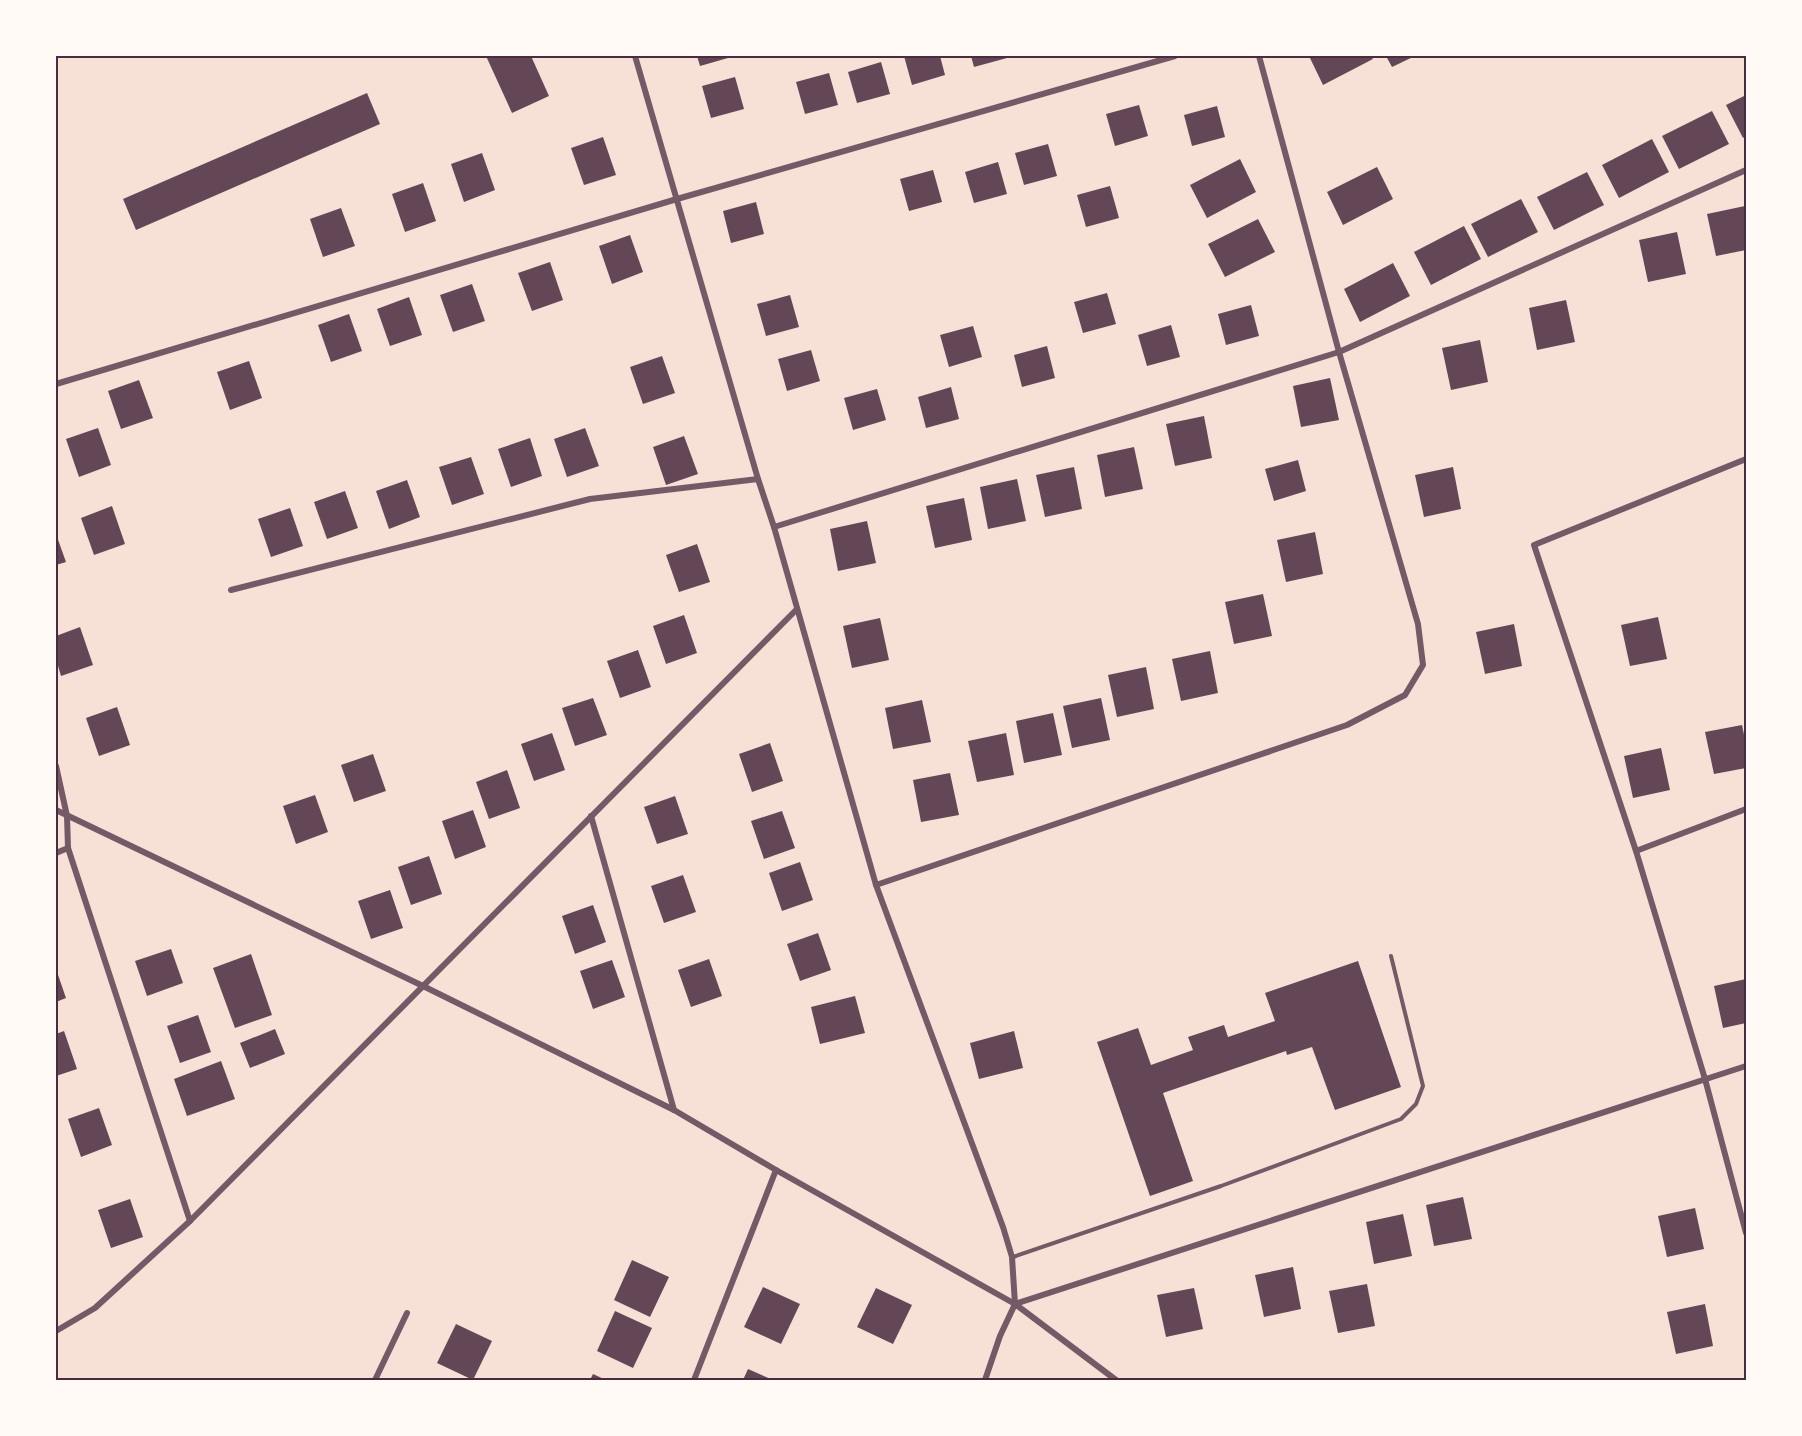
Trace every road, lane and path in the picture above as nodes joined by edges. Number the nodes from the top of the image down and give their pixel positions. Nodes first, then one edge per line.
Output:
1 (635, 56) edge
2 (1174, 56) edge
3 (1259, 56) edge
4 (1746, 170) edge
5 (677, 199) junction
6 (1339, 352) junction
7 (56, 384) edge
8 (1746, 459) edge
9 (758, 479) junction
10 (774, 527) junction
11 (231, 590) dead end
12 (797, 609) junction
13 (56, 766) edge
14 (1746, 809) edge
15 (56, 810) edge
16 (67, 816) junction
17 (591, 816) junction
18 (68, 848) junction
19 (1636, 851) junction
20 (56, 853) edge
21 (876, 885) junction
22 (1391, 956) dead end
23 (423, 986) junction
24 (1746, 1066) edge
25 (1705, 1079) junction
26 (674, 1110) junction
27 (776, 1170) junction
28 (190, 1221) junction
29 (1746, 1233) edge
30 (1012, 1257) junction
31 (1015, 1304) junction
32 (408, 1313) dead end
33 (56, 1331) edge
34 (375, 1380) edge
35 (694, 1380) edge
36 (985, 1380) edge
37 (1116, 1380) edge

1 - 5 street
2 - 5 street
3 - 6 street
4 - 6 street
5 - 7 street
5 - 9 street
6 - 10 street
6 - 21 street
8 - 19 street
9 - 10 street
9 - 11 street
10 - 12 street
12 - 17 street
12 - 21 street
13 - 16 street
14 - 19 street
15 - 16 street
16 - 18 street
16 - 23 street
17 - 23 street
17 - 26 street
18 - 20 street
18 - 28 street
19 - 25 street
21 - 30 street
22 - 30 lane
23 - 26 street
23 - 28 street
24 - 25 street
25 - 29 street
25 - 31 street
26 - 27 street
27 - 31 street
27 - 35 street
28 - 33 street
30 - 31 street
31 - 36 street
31 - 37 street
32 - 34 street

